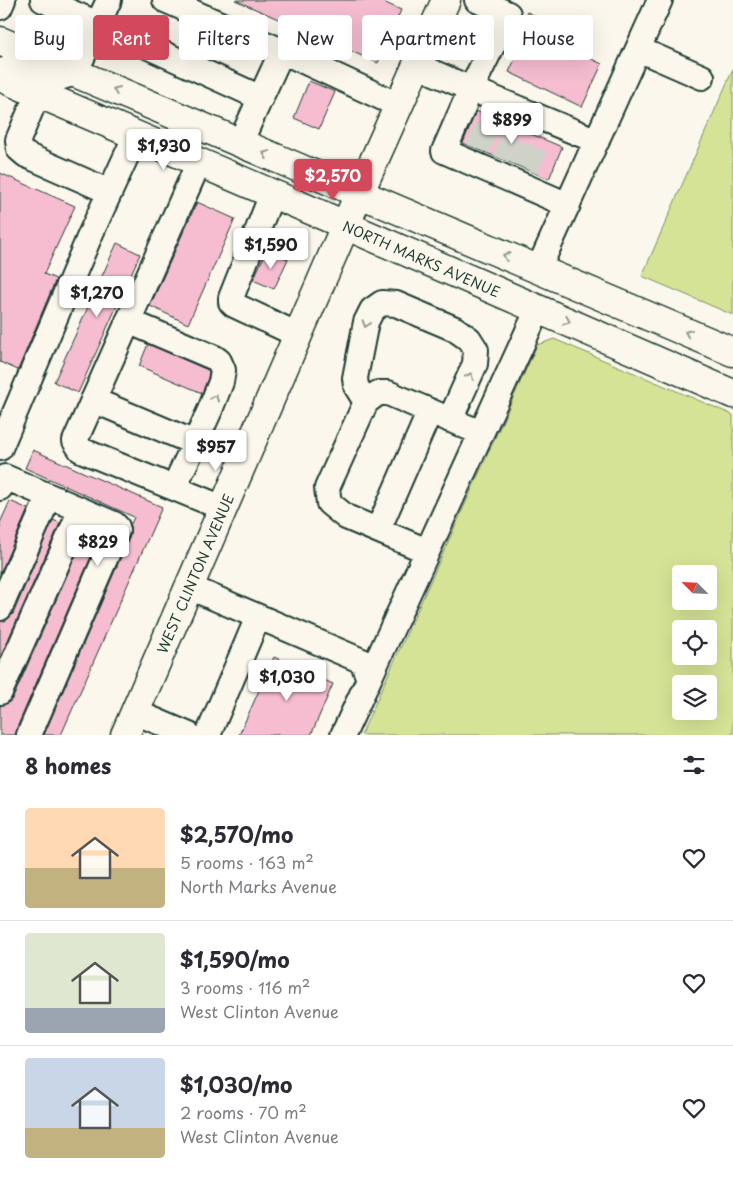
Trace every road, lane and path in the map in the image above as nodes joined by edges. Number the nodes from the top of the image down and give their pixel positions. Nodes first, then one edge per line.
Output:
1 (3, 0) edge
2 (109, 0) edge
3 (165, 0) edge
4 (446, 0) edge
5 (477, 0) edge
6 (660, 0) edge
7 (50, 1) edge
8 (0, 7) edge
9 (511, 7) edge
10 (102, 15) edge
11 (93, 22) edge
12 (93, 35) edge
13 (0, 40) edge
14 (638, 49) junction
15 (278, 50) edge
16 (169, 56) edge
17 (278, 60) edge
18 (300, 60) edge
19 (416, 65) junction
20 (0, 71) edge
21 (76, 73) junction
22 (0, 77) edge
23 (702, 77) dead end
24 (471, 89) junction
25 (38, 93) junction
26 (261, 98) junction
27 (398, 105) junction
28 (136, 135) junction
29 (597, 141) junction
30 (240, 143) junction
31 (199, 162) junction
32 (110, 192) junction
33 (272, 194) junction
34 (359, 194) junction
35 (568, 205) junction
36 (345, 225) junction
37 (538, 270) junction
38 (538, 309) junction
39 (128, 322) junction
40 (298, 335) junction
41 (733, 352) edge
42 (733, 394) edge
43 (93, 400) junction
44 (366, 402) junction
45 (440, 416) junction
46 (481, 433) junction
47 (195, 443) junction
48 (0, 448) edge
49 (2, 480) edge
50 (174, 487) junction
51 (49, 496) junction
52 (223, 508) junction
53 (81, 510) junction
54 (378, 530) junction
55 (427, 551) junction
56 (189, 587) junction
57 (0, 608) edge
58 (258, 617) junction
59 (369, 678) junction
60 (0, 692) edge
61 (130, 723) edge
62 (29, 735) edge
63 (188, 735) edge
64 (208, 735) edge
65 (343, 735) edge

1 - 8 lane
2 - 10 lane
3 - 15 lane
4 - 19 main road, WEST CLINTON AVENUE
5 - 9 lane
6 - 14 lane
7 - 11 lane
9 - 24 lane
12 - 21 lane
13 - 21 main road
14 - 23 lane
14 - 29 lane
16 - 26 lane
17 - 26 lane
18 - 27 lane
19 - 24 lane
19 - 27 main road, WEST CLINTON AVENUE
20 - 21 lane
30 -> 21 main road
22 - 25 main road, NORTH MARKS AVENUE
24 - 29 lane
24 - 35 lane
25 - 28 main road, NORTH MARKS AVENUE
25 - 32 lane
26 - 30 lane
27 - 34 main road, WEST CLINTON AVENUE
28 - 31 main road, NORTH MARKS AVENUE
28 - 32 lane
29 - 35 lane
34 -> 30 main road
31 - 33 main road, NORTH MARKS AVENUE
31 - 39 lane
32 - 48 lane
33 - 36 main road, NORTH MARKS AVENUE
33 - 40 lane
34 - 36 main road, WEST CLINTON AVENUE
37 -> 34 main road
35 - 37 lane
36 - 38 main road, NORTH MARKS AVENUE
36 - 40 main road, WEST CLINTON AVENUE
41 -> 37 main road
38 -> 42 main road, NORTH MARKS AVENUE
38 - 46 lane
39 - 43 lane
47 -> 39 lane
40 - 52 main road, WEST CLINTON AVENUE
43 - 47 lane
43 - 50 lane
44 - 45 lane
45 -> 44 lane
44 - 54 lane
45 - 46 lane
45 - 54 lane
46 - 55 lane
47 - 50 lane
49 - 51 lane
50 - 52 lane
51 - 53 lane
51 - 57 lane
52 - 56 main road, WEST CLINTON AVENUE
53 - 60 lane
53 - 62 lane
54 - 55 lane
55 - 59 lane
56 - 58 lane
56 - 61 main road, WEST CLINTON AVENUE
58 - 59 lane
58 - 64 lane
59 - 65 lane
61 - 63 lane

